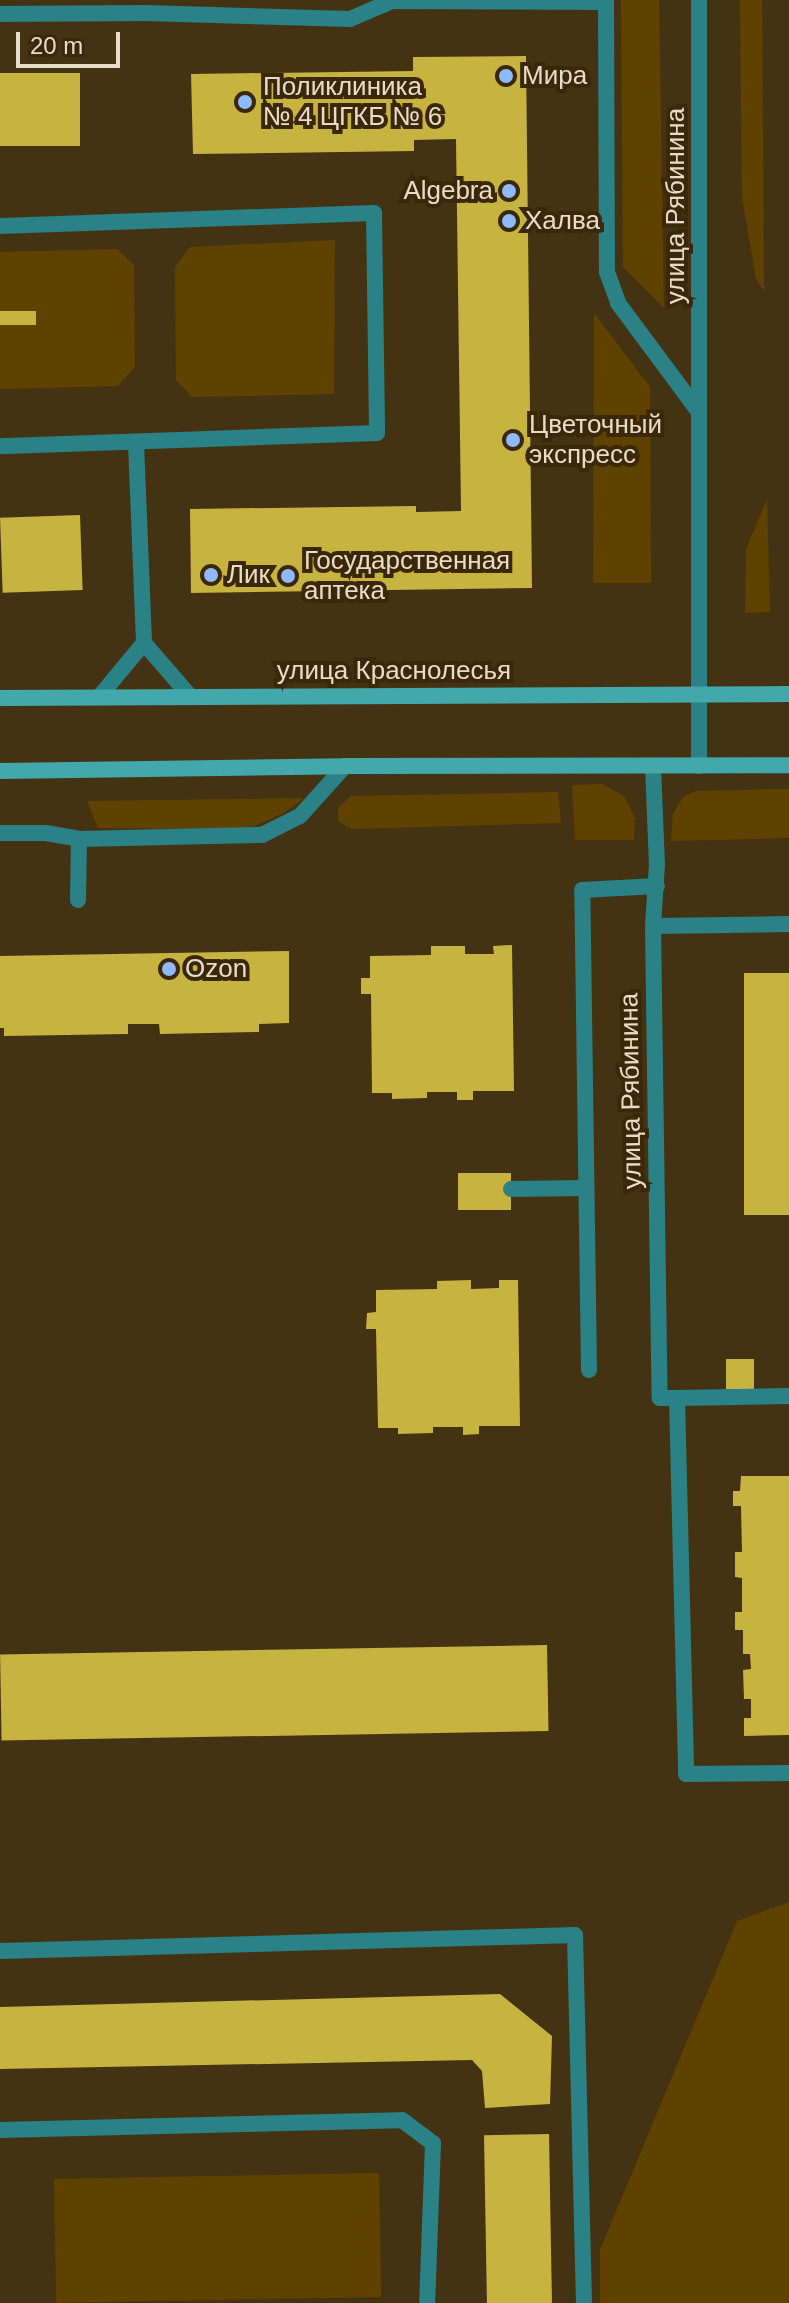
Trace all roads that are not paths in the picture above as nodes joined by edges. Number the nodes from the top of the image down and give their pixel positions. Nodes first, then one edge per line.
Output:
1 (391, 0) edge
2 (699, 0) edge
3 (606, 1) edge
4 (134, 6) edge
5 (0, 14) edge
6 (0, 226) edge
7 (699, 412) junction
8 (136, 443) junction
9 (0, 446) edge
10 (144, 643) junction
11 (698, 694) junction
12 (789, 694) edge
13 (189, 695) junction
14 (99, 697) junction
15 (0, 698) edge
16 (789, 765) edge
17 (345, 766) junction
18 (653, 766) junction
19 (699, 766) junction
20 (0, 771) edge
21 (0, 833) edge
22 (79, 839) junction
23 (657, 886) junction
24 (78, 900) dead end
25 (789, 924) edge
26 (653, 926) junction
27 (586, 1188) junction
28 (511, 1189) dead end
29 (589, 1370) dead end
30 (789, 1396) edge
31 (677, 1398) junction
32 (789, 1773) edge
33 (0, 1951) edge
34 (0, 2130) edge
35 (427, 2303) edge
36 (584, 2303) edge

1 - 3 street
1 - 4 street
2 - 7 street, улица Рябинина
3 - 7 street, улица Рябинина
4 - 5 street
6 - 8 street
7 - 11 street, улица Рябинина
8 - 9 street
8 - 10 street
10 - 13 street
10 - 14 street
11 - 12 main road, улица Краснолесья
11 - 13 main road, улица Краснолесья
11 - 19 street, улица Рябинина
13 - 14 main road, улица Краснолесья
14 - 15 main road, улица Краснолесья
16 - 19 main road
17 - 18 main road
17 - 20 main road
17 - 22 street
18 - 19 main road
18 - 23 street, улица Рябинина
21 - 22 street
22 - 24 street
23 - 26 street, улица Рябинина
23 - 27 street
25 - 26 street
26 - 31 street, улица Рябинина
27 - 28 street
27 - 29 street
30 - 31 street
31 - 32 street
33 - 36 street
34 - 35 street

